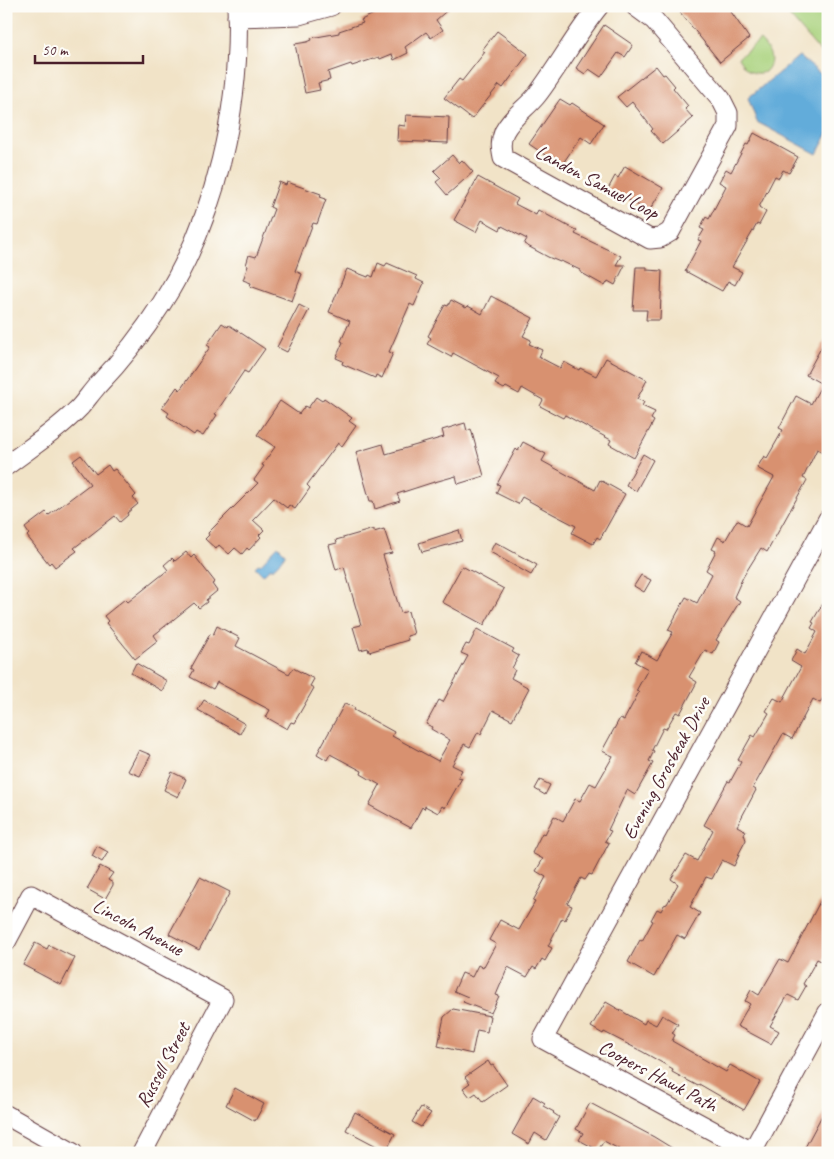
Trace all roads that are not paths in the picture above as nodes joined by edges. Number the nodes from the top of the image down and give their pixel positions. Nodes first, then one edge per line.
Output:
1 (331, 6) edge
2 (599, 6) edge
3 (635, 6) edge
4 (237, 12) edge
5 (6, 466) edge
6 (828, 519) edge
7 (6, 942) edge
8 (224, 999) joint
9 (828, 1012) edge
10 (543, 1039) joint
11 (6, 1116) edge
12 (752, 1152) edge
13 (73, 1153) edge
14 (142, 1153) edge

1 - 4 street
2 - 3 street, Landon Samuel Loop
4 - 5 street
6 - 10 street, Evening Grosbeak Drive
7 - 8 street, Lincoln Avenue
8 - 14 street, Russell Street
9 - 12 street
10 - 12 street, Coopers Hawk Path
11 - 13 street

